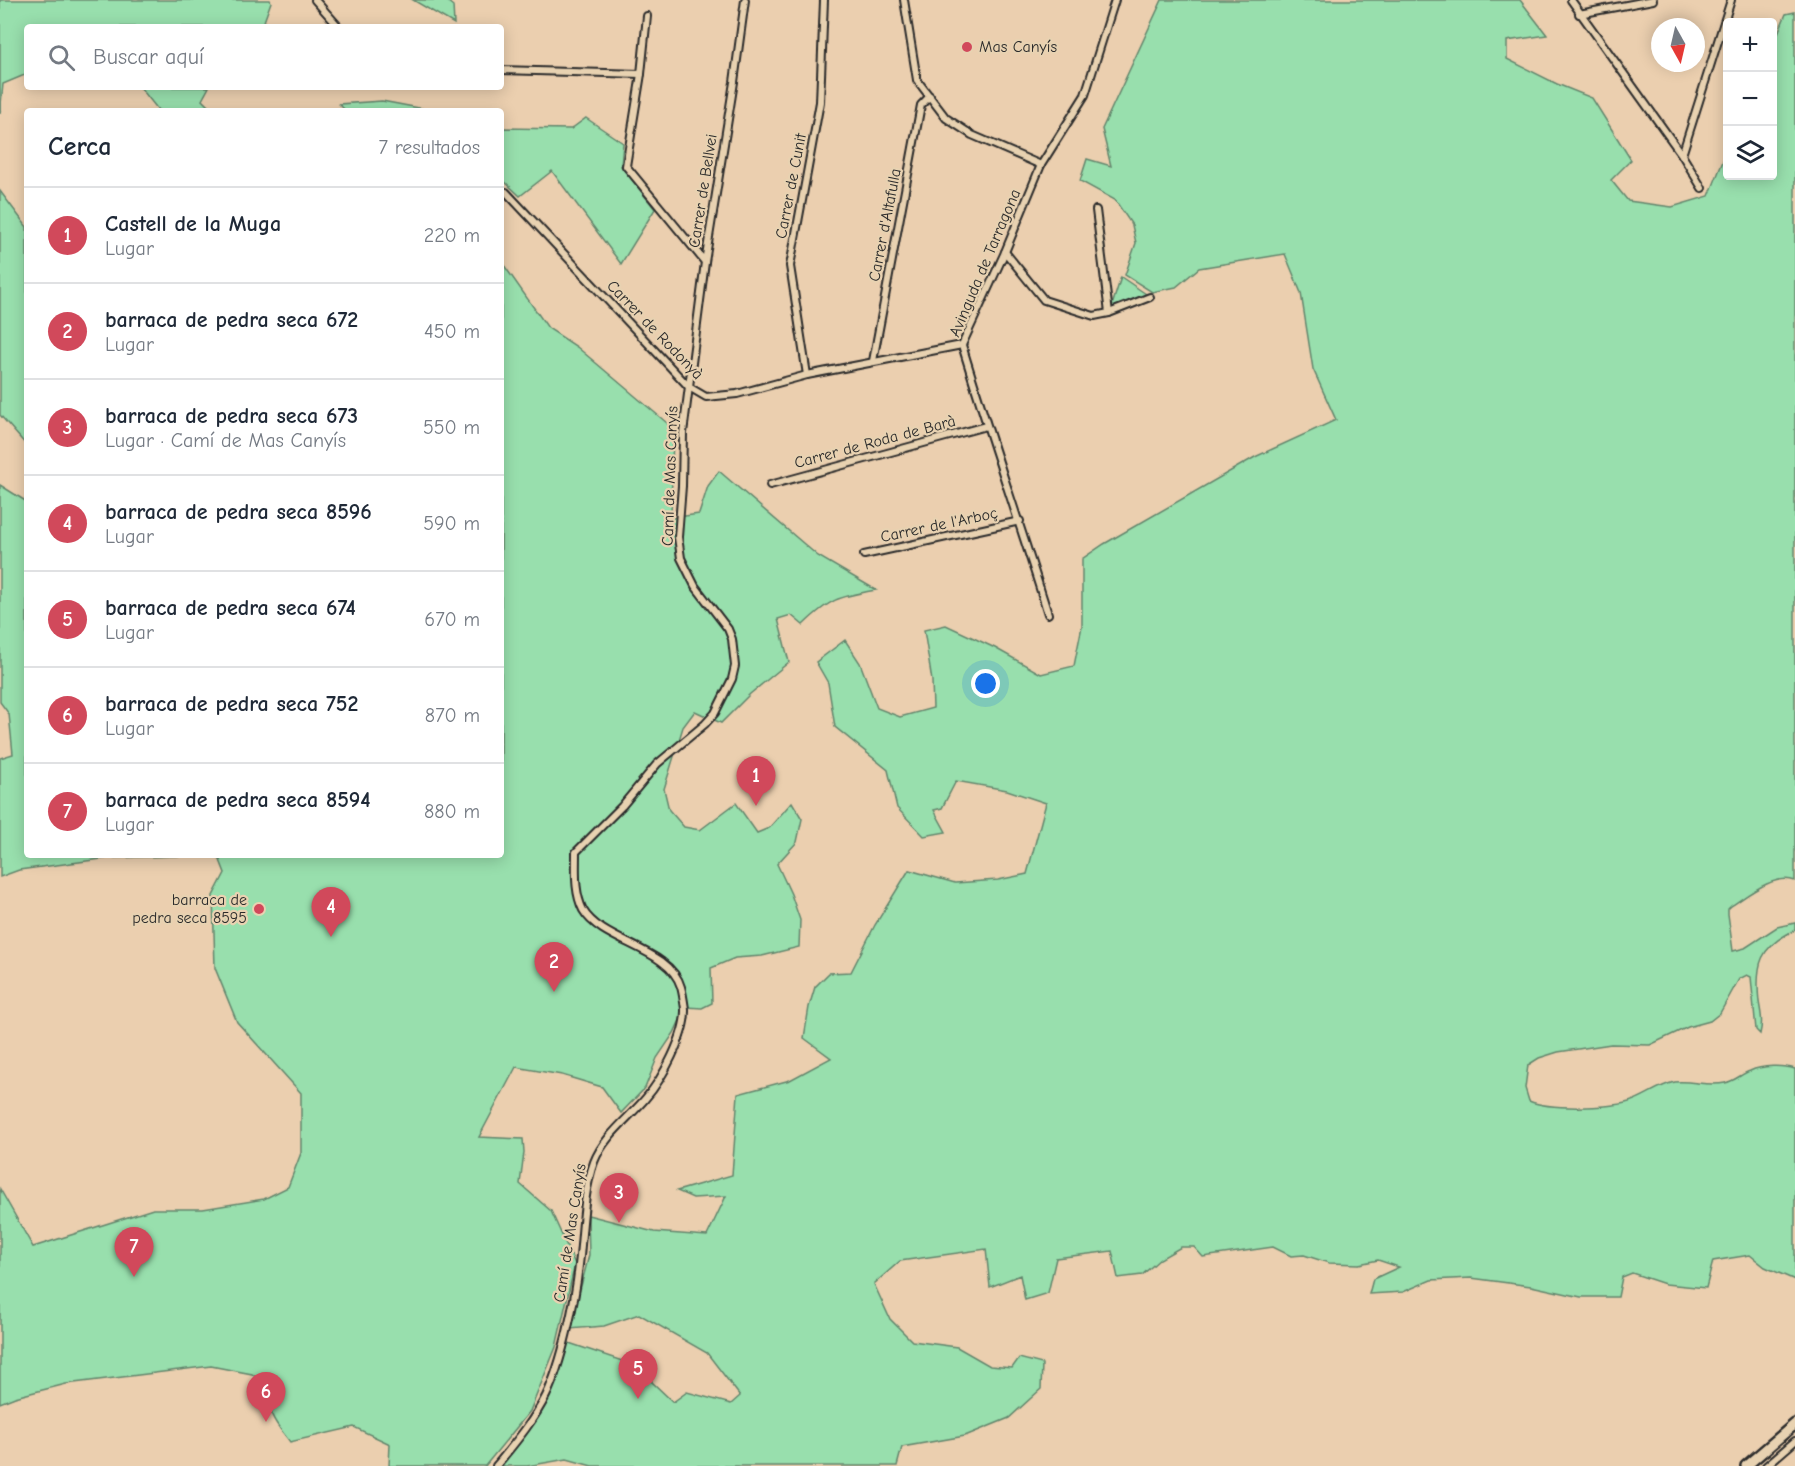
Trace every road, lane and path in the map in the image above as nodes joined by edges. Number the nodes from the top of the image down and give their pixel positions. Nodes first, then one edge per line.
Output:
1 (315, 0) edge
2 (745, 0) edge
3 (824, 0) edge
4 (904, 0) edge
5 (1115, 0) edge
6 (1571, 0) edge
7 (1653, 0) edge
8 (1731, 0) edge
9 (1579, 14) junction
10 (647, 16) dead end
11 (336, 24) edge
12 (504, 70) edge
13 (641, 74) junction
14 (930, 96) junction
15 (1682, 155) junction
16 (1041, 165) junction
17 (1702, 188) dead end
18 (506, 192) dead end
19 (1096, 210) dead end
20 (1005, 252) junction
21 (705, 262) junction
22 (1150, 297) dead end
23 (1109, 313) junction
24 (963, 345) junction
25 (873, 362) junction
26 (807, 375) junction
27 (689, 387) junction
28 (986, 426) junction
29 (770, 485) dead end
30 (1020, 521) junction
31 (864, 555) dead end
32 (1048, 614) dead end
33 (1795, 1424) edge
34 (1795, 1441) edge
35 (496, 1466) edge
36 (1746, 1466) edge
37 (1766, 1466) edge

1 - 11 street
2 - 21 street, Carrer de Bellvei
3 - 26 street, Carrer de Cunit
4 - 14 street
5 - 16 street, Avinguda de Tarragona
6 - 9 street
7 - 9 street
8 - 15 street
9 - 15 street
10 - 13 street
12 - 13 street
13 - 21 street
14 - 16 street
14 - 25 street, Carrer d'Altafulla
15 - 17 street
16 - 20 street, Avinguda de Tarragona
18 - 27 street, Carrer de Rodonyà
19 - 23 street
20 - 23 street
20 - 24 street, Avinguda de Tarragona
21 - 27 street, Carrer de Bellvei
22 - 23 street
24 - 25 street, Carrer de Rodonyà
24 - 28 street, Avinguda de Tarragona
25 - 26 street, Carrer de Rodonyà
26 - 27 street, Carrer de Rodonyà
27 - 35 street, Camí de Mas Canyís
28 - 29 street, Carrer de Roda de Barà
28 - 30 street, Avinguda de Tarragona
30 - 31 street, Carrer de l'Arboç
30 - 32 street, Avinguda de Tarragona
33 - 36 main road
34 - 37 street

